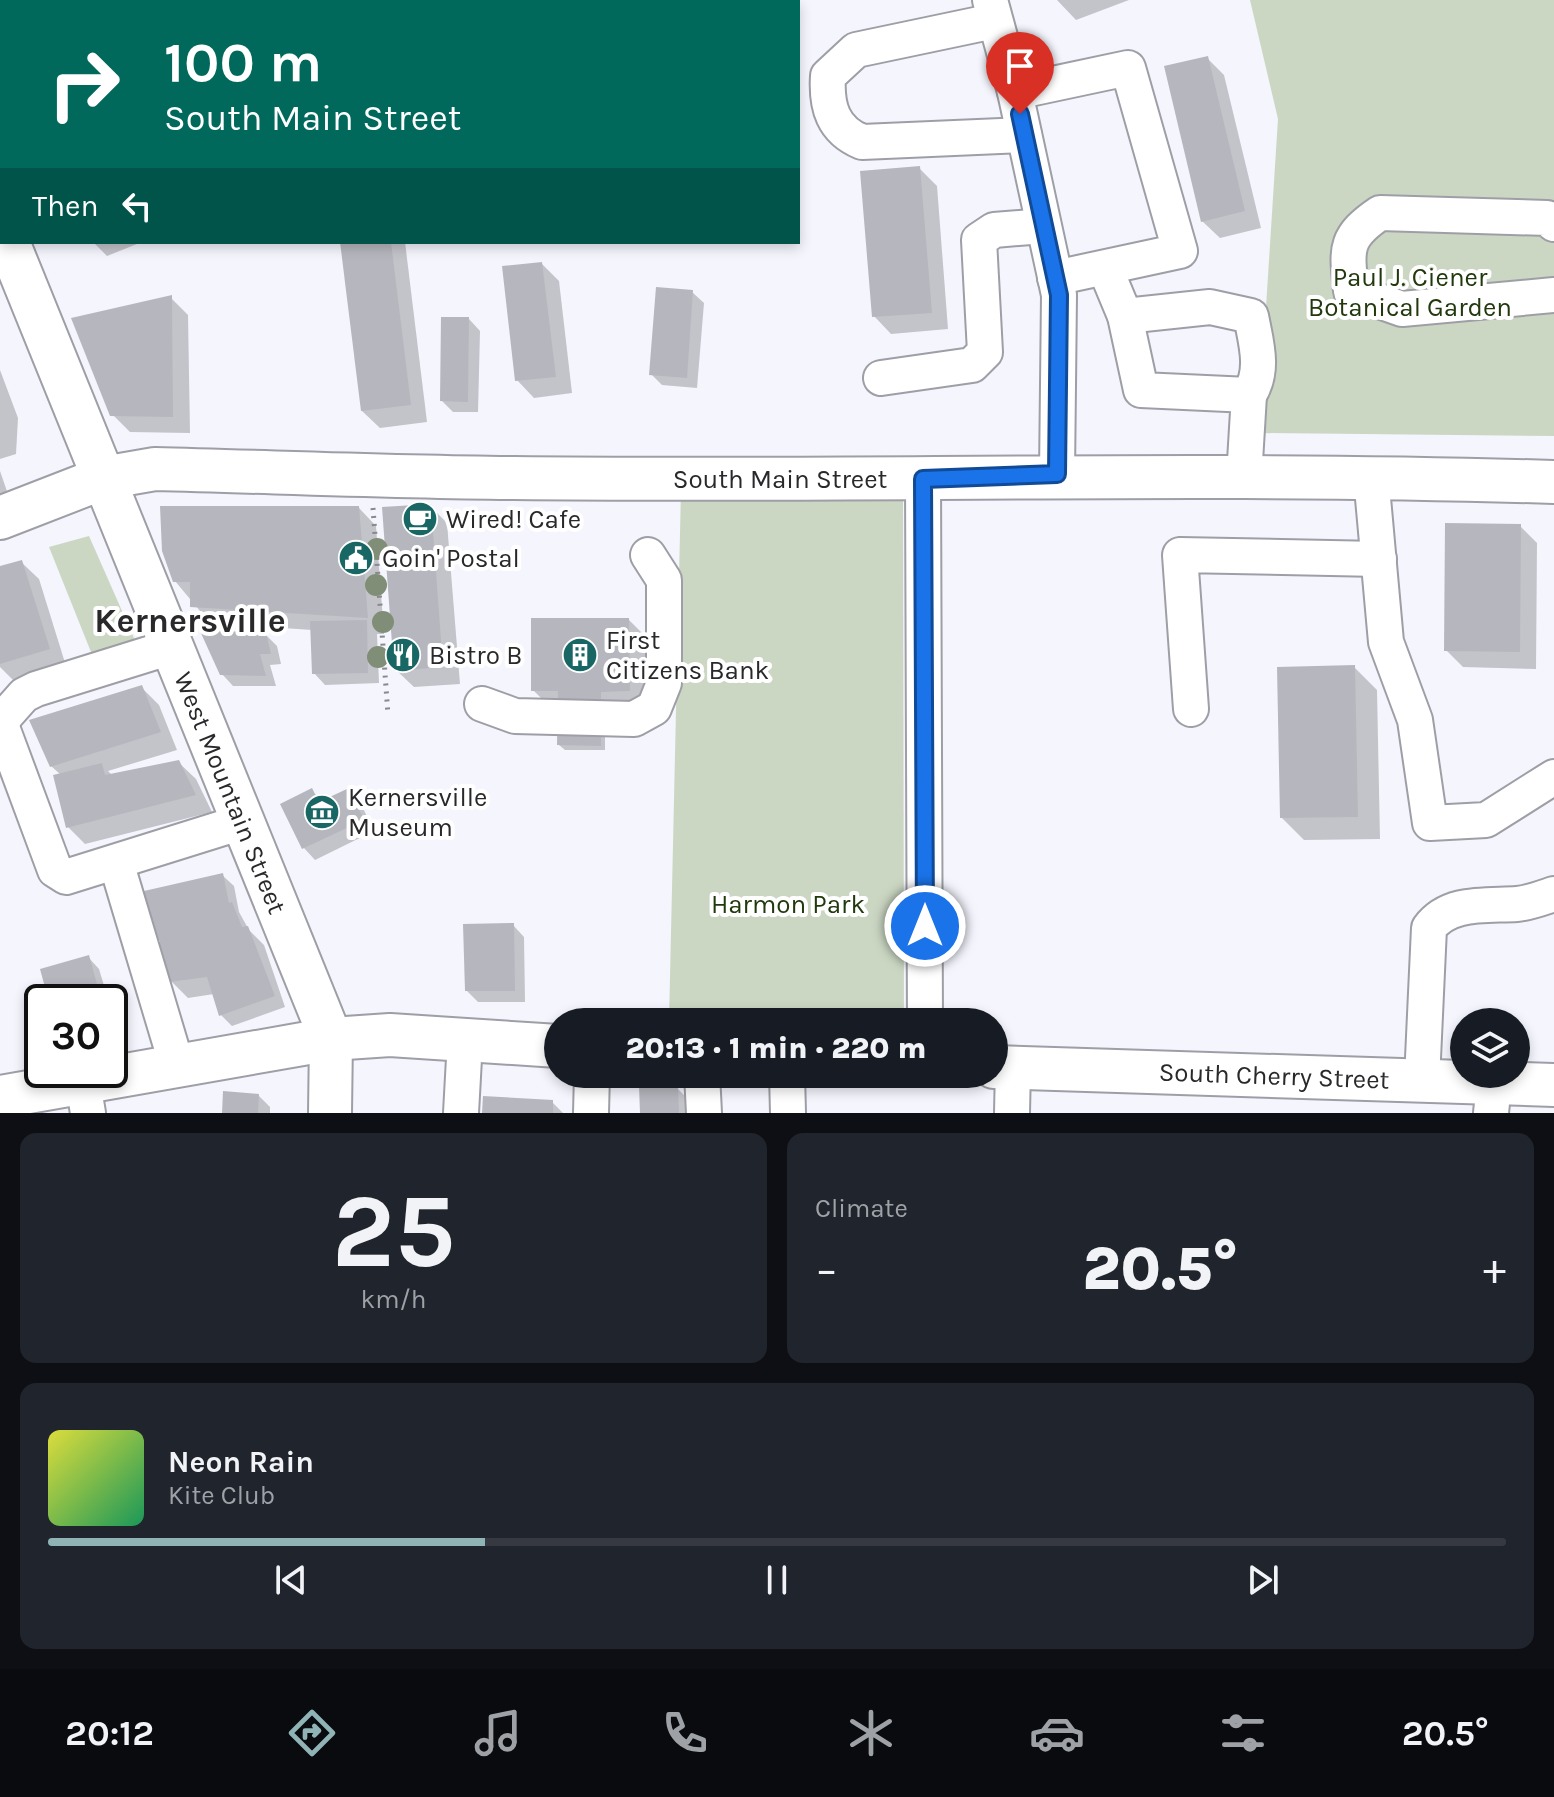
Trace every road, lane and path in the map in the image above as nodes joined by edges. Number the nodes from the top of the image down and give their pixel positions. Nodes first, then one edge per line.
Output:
1 (992, 10) edge
2 (813, 80) edge
3 (1015, 92) junction
4 (1024, 135) junction
5 (1554, 224) edge
6 (1043, 226) junction
7 (9, 244) edge
8 (1105, 268) junction
9 (1055, 278) junction
10 (1554, 295) edge
11 (1125, 316) junction
12 (881, 378) dead end
13 (1249, 395) junction
14 (1057, 474) junction
15 (371, 475) junction
16 (1371, 476) junction
17 (103, 478) junction
18 (1244, 478) junction
19 (923, 479) junction
20 (1554, 482) edge
21 (0, 518) edge
22 (648, 555) dead end
23 (1379, 559) junction
24 (171, 647) junction
25 (482, 704) dead end
26 (1191, 709) dead end
27 (388, 715) dead end
28 (0, 722) edge
29 (1554, 777) edge
30 (242, 822) junction
31 (116, 862) junction
32 (1554, 894) edge
33 (925, 1008) edge
34 (331, 1039) junction
35 (465, 1040) junction
36 (544, 1045) edge
37 (177, 1066) junction
38 (1008, 1067) edge
39 (1422, 1080) junction
40 (1554, 1085) edge
41 (592, 1088) edge
42 (703, 1088) edge
43 (787, 1088) edge
44 (1007, 1088) edge
45 (0, 1097) edge
46 (85, 1098) edge
47 (1492, 1098) edge
48 (339, 1107) edge
49 (461, 1113) edge
50 (591, 1113) edge
51 (704, 1113) edge
52 (788, 1113) edge
53 (1012, 1113) edge

1 - 2 street
1 - 3 street
2 - 4 street
3 - 4 street
3 - 8 street
4 - 6 street
5 - 10 street
6 - 9 street
6 - 12 street
7 - 17 main road, West Mountain Street
8 - 9 street
8 - 11 street
9 - 14 street
11 - 13 street
11 - 13 street
13 - 18 street
14 - 18 main road, South Main Street
14 - 19 main road, South Main Street
15 - 17 main road, South Main Street
15 - 19 main road, South Main Street
15 - 27 path
16 - 18 main road, South Main Street
16 - 20 main road, South Main Street
16 - 23 street
17 - 21 main road, South Main Street
17 - 24 main road, West Mountain Street
19 - 33 street
22 - 25 street
23 - 26 street
23 - 29 street
24 - 28 street
24 - 30 main road, West Mountain Street
28 - 31 street
30 - 31 street
30 - 34 main road, West Mountain Street
31 - 37 street
32 - 39 street
34 - 35 main road
34 - 37 main road
34 - 48 main road, West Mountain Street
35 - 36 main road
35 - 49 street
37 - 46 main road
38 - 39 main road, South Cherry Street
39 - 47 main road, South Cherry Street
40 - 47 main road, South Cherry Street
41 - 50 street
42 - 51 street
43 - 52 street
44 - 53 street
45 - 46 main road

